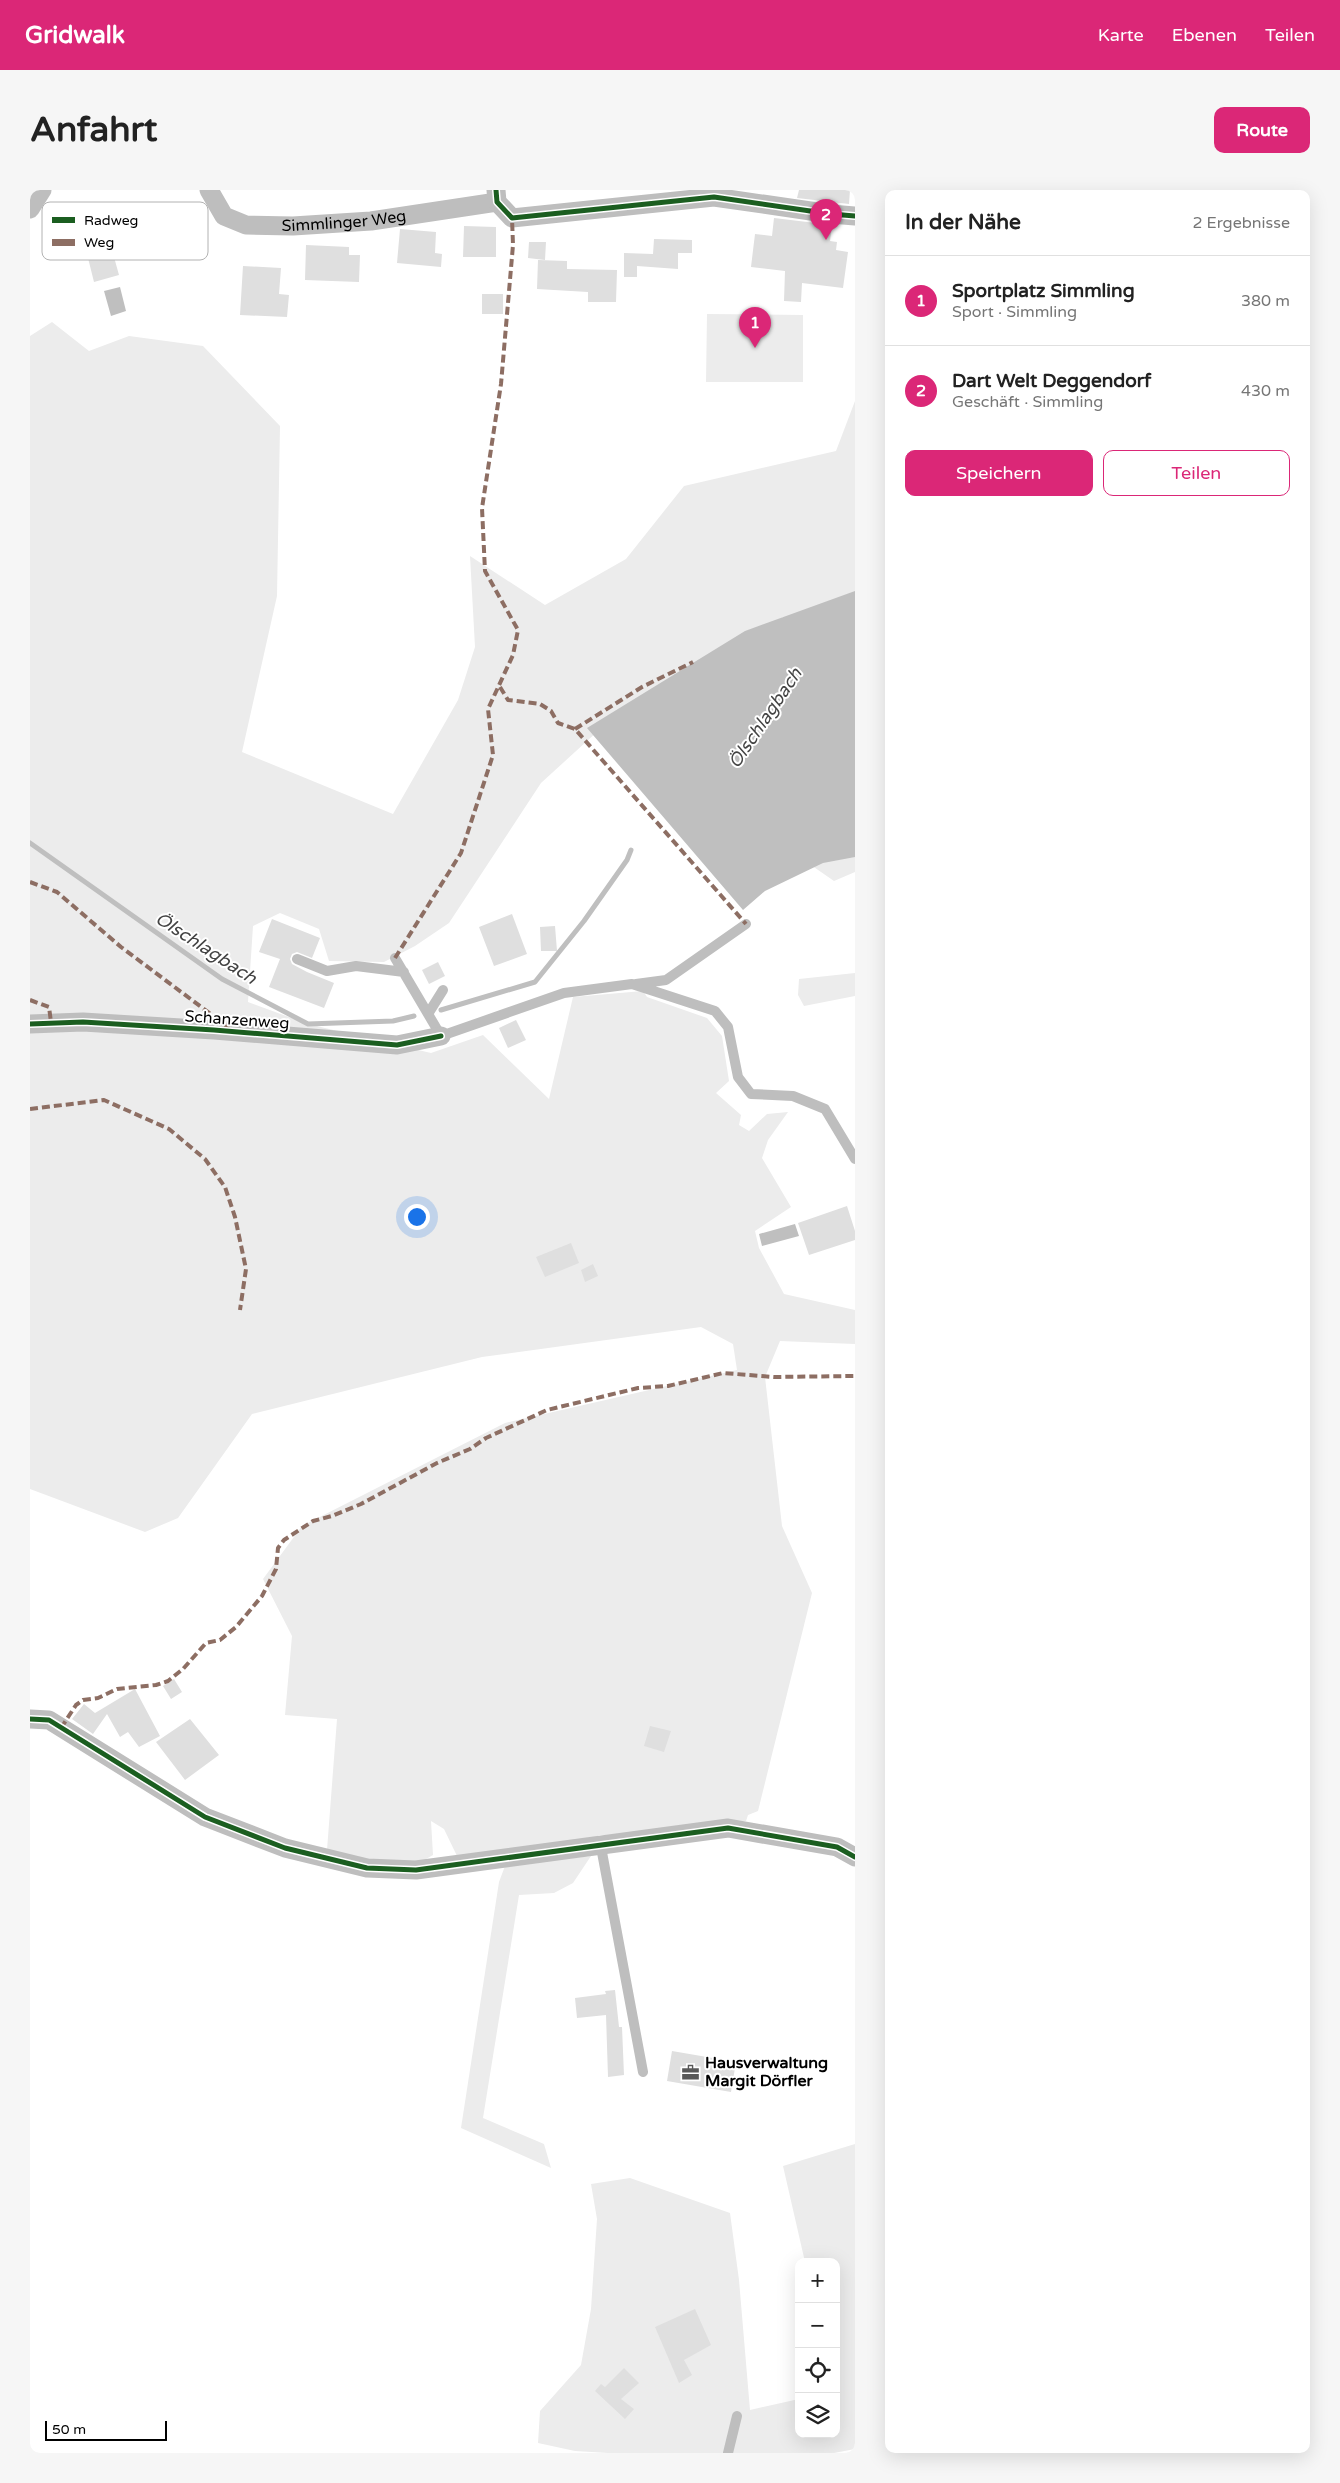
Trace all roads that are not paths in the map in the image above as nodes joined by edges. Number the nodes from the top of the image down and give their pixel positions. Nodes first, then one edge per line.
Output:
1 (42, 190) edge
2 (208, 190) edge
3 (496, 196) edge
4 (30, 209) edge
5 (855, 216) edge
6 (746, 924) dead end
7 (395, 958) dead end
8 (297, 959) dead end
9 (404, 972) junction
10 (632, 984) junction
11 (443, 990) dead end
12 (428, 1014) junction
13 (30, 1024) edge
14 (441, 1036) junction
15 (855, 1158) edge
16 (30, 1719) edge
17 (601, 1846) junction
18 (855, 1857) edge
19 (643, 2072) dead end
20 (737, 2416) dead end
21 (728, 2453) edge

1 - 4 street
2 - 3 street, Simmlinger Weg
3 - 5 street
6 - 10 lane
7 - 9 lane
8 - 9 lane
9 - 12 lane
10 - 14 lane
10 - 15 lane
11 - 12 lane
12 - 14 lane
13 - 14 street, Schanzenweg
16 - 17 street
17 - 18 street
17 - 19 lane
20 - 21 lane

